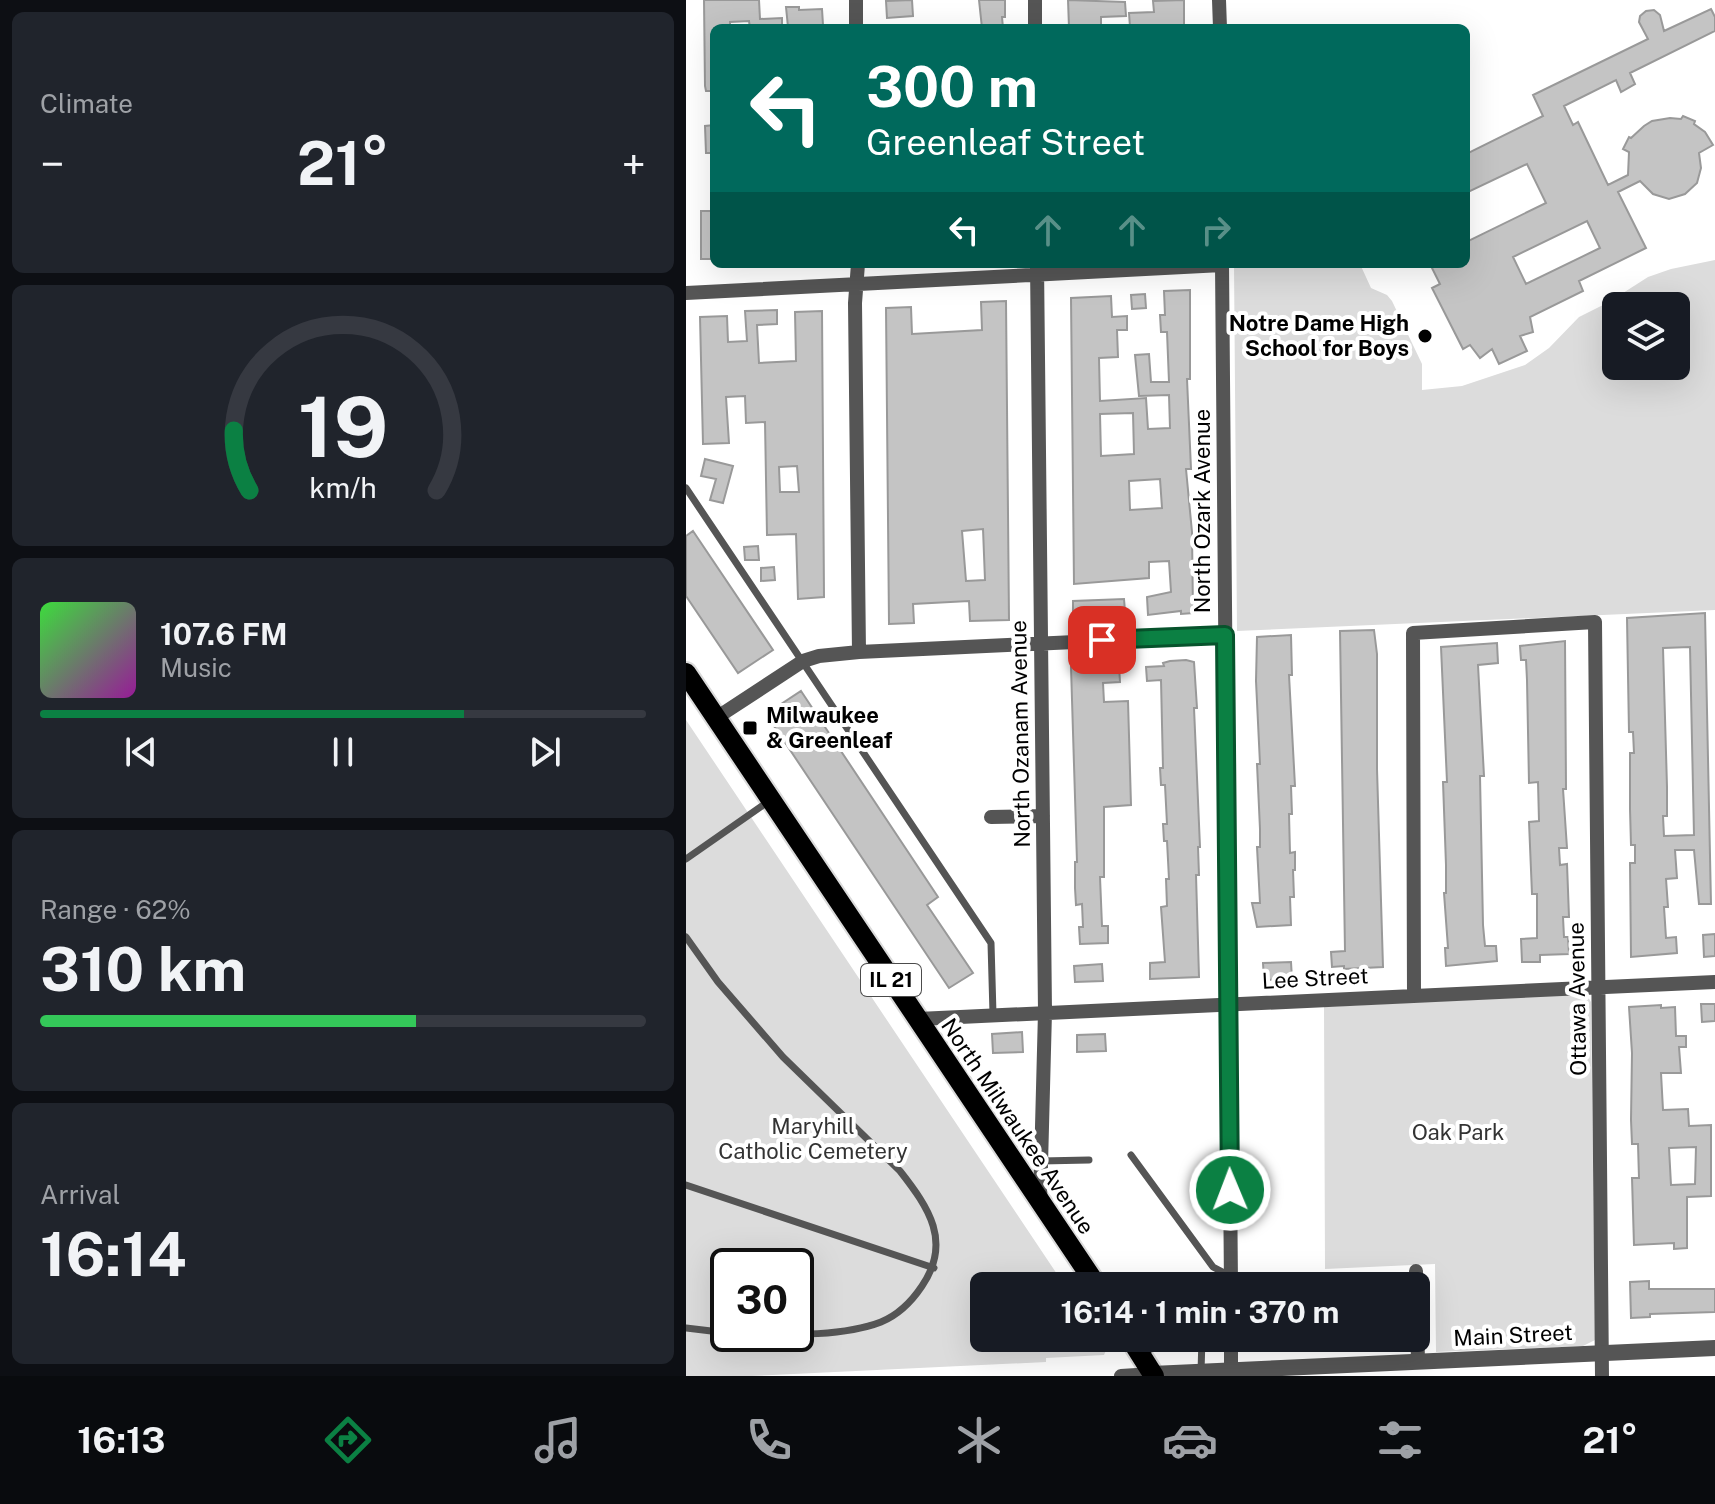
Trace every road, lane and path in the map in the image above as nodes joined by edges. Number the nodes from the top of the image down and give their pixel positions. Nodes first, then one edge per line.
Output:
1 (856, 0) edge
2 (1035, 0) edge
3 (1219, 0) edge
4 (856, 24) edge
5 (1035, 24) edge
6 (1220, 24) edge
7 (858, 268) edge
8 (1111, 268) edge
9 (1222, 268) edge
10 (1037, 270) edge
11 (856, 285) junction
12 (686, 293) edge
13 (686, 488) edge
14 (1225, 635) junction
15 (1041, 643) junction
16 (859, 652) junction
17 (803, 661) junction
18 (686, 673) edge
19 (716, 718) junction
20 (771, 800) junction
21 (1043, 816) junction
22 (991, 817) dead end
23 (686, 859) edge
24 (686, 937) edge
25 (1715, 982) edge
26 (1599, 986) junction
27 (1414, 996) junction
28 (1228, 1004) junction
29 (1045, 1012) junction
30 (993, 1014) junction
31 (918, 1019) junction
32 (1131, 1155) dead end
33 (1089, 1160) dead end
34 (1041, 1161) junction
35 (686, 1185) edge
36 (1040, 1203) junction
37 (934, 1268) junction
38 (1416, 1271) dead end
39 (1087, 1272) edge
40 (1219, 1272) edge
41 (1230, 1272) edge
42 (686, 1328) edge
43 (710, 1331) edge
44 (814, 1332) edge
45 (1715, 1348) edge
46 (1138, 1352) edge
47 (1202, 1352) edge
48 (1231, 1352) edge
49 (1602, 1353) junction
50 (1418, 1362) junction
51 (1231, 1370) junction
52 (1201, 1372) junction
53 (1153, 1375) edge
54 (1121, 1376) edge
55 (1602, 1376) edge

1 - 4 street
2 - 5 street
3 - 6 street
7 - 11 street
8 - 10 street
9 - 14 street, North Ozark Avenue
10 - 11 street
10 - 15 street, North Ozanam Avenue
11 - 12 street
11 - 16 street
13 - 17 lane
14 - 15 street
14 - 28 street, North Ozark Avenue
15 - 16 street
15 - 21 street, North Ozanam Avenue
16 - 17 street
17 - 19 street
17 - 30 lane
18 - 19 main road, North Milwaukee Avenue / IL 21
19 - 20 main road, North Milwaukee Avenue / IL 21
20 - 23 lane
20 - 31 main road, North Milwaukee Avenue / IL 21
21 - 22 street
21 - 29 street, North Ozanam Avenue
24 - 37 lane
25 - 26 street, Lee Street
26 - 27 street, Lee Street
26 - 27 street, Ottawa Avenue
26 - 49 street, Ottawa Avenue
27 - 28 street, Lee Street
28 - 29 street, Lee Street
28 - 41 street, North Ozark Avenue
29 - 30 street, Lee Street
29 - 34 street, North Ozanam Avenue
30 - 31 street, Lee Street
31 - 36 main road, North Milwaukee Avenue / IL 21
32 - 40 lane
33 - 34 lane
34 - 36 street, North Ozanam Avenue
35 - 37 lane
36 - 39 main road, North Milwaukee Avenue / IL 21
37 - 44 lane
38 - 50 street
42 - 43 lane
45 - 49 street, Main Street
46 - 53 main road
47 - 52 lane
48 - 51 street
49 - 50 street, Main Street
49 - 55 street, Ottawa Avenue
50 - 51 street, Main Street
51 - 52 street, Main Street
52 - 53 street, Main Street
53 - 54 street, Main Street

